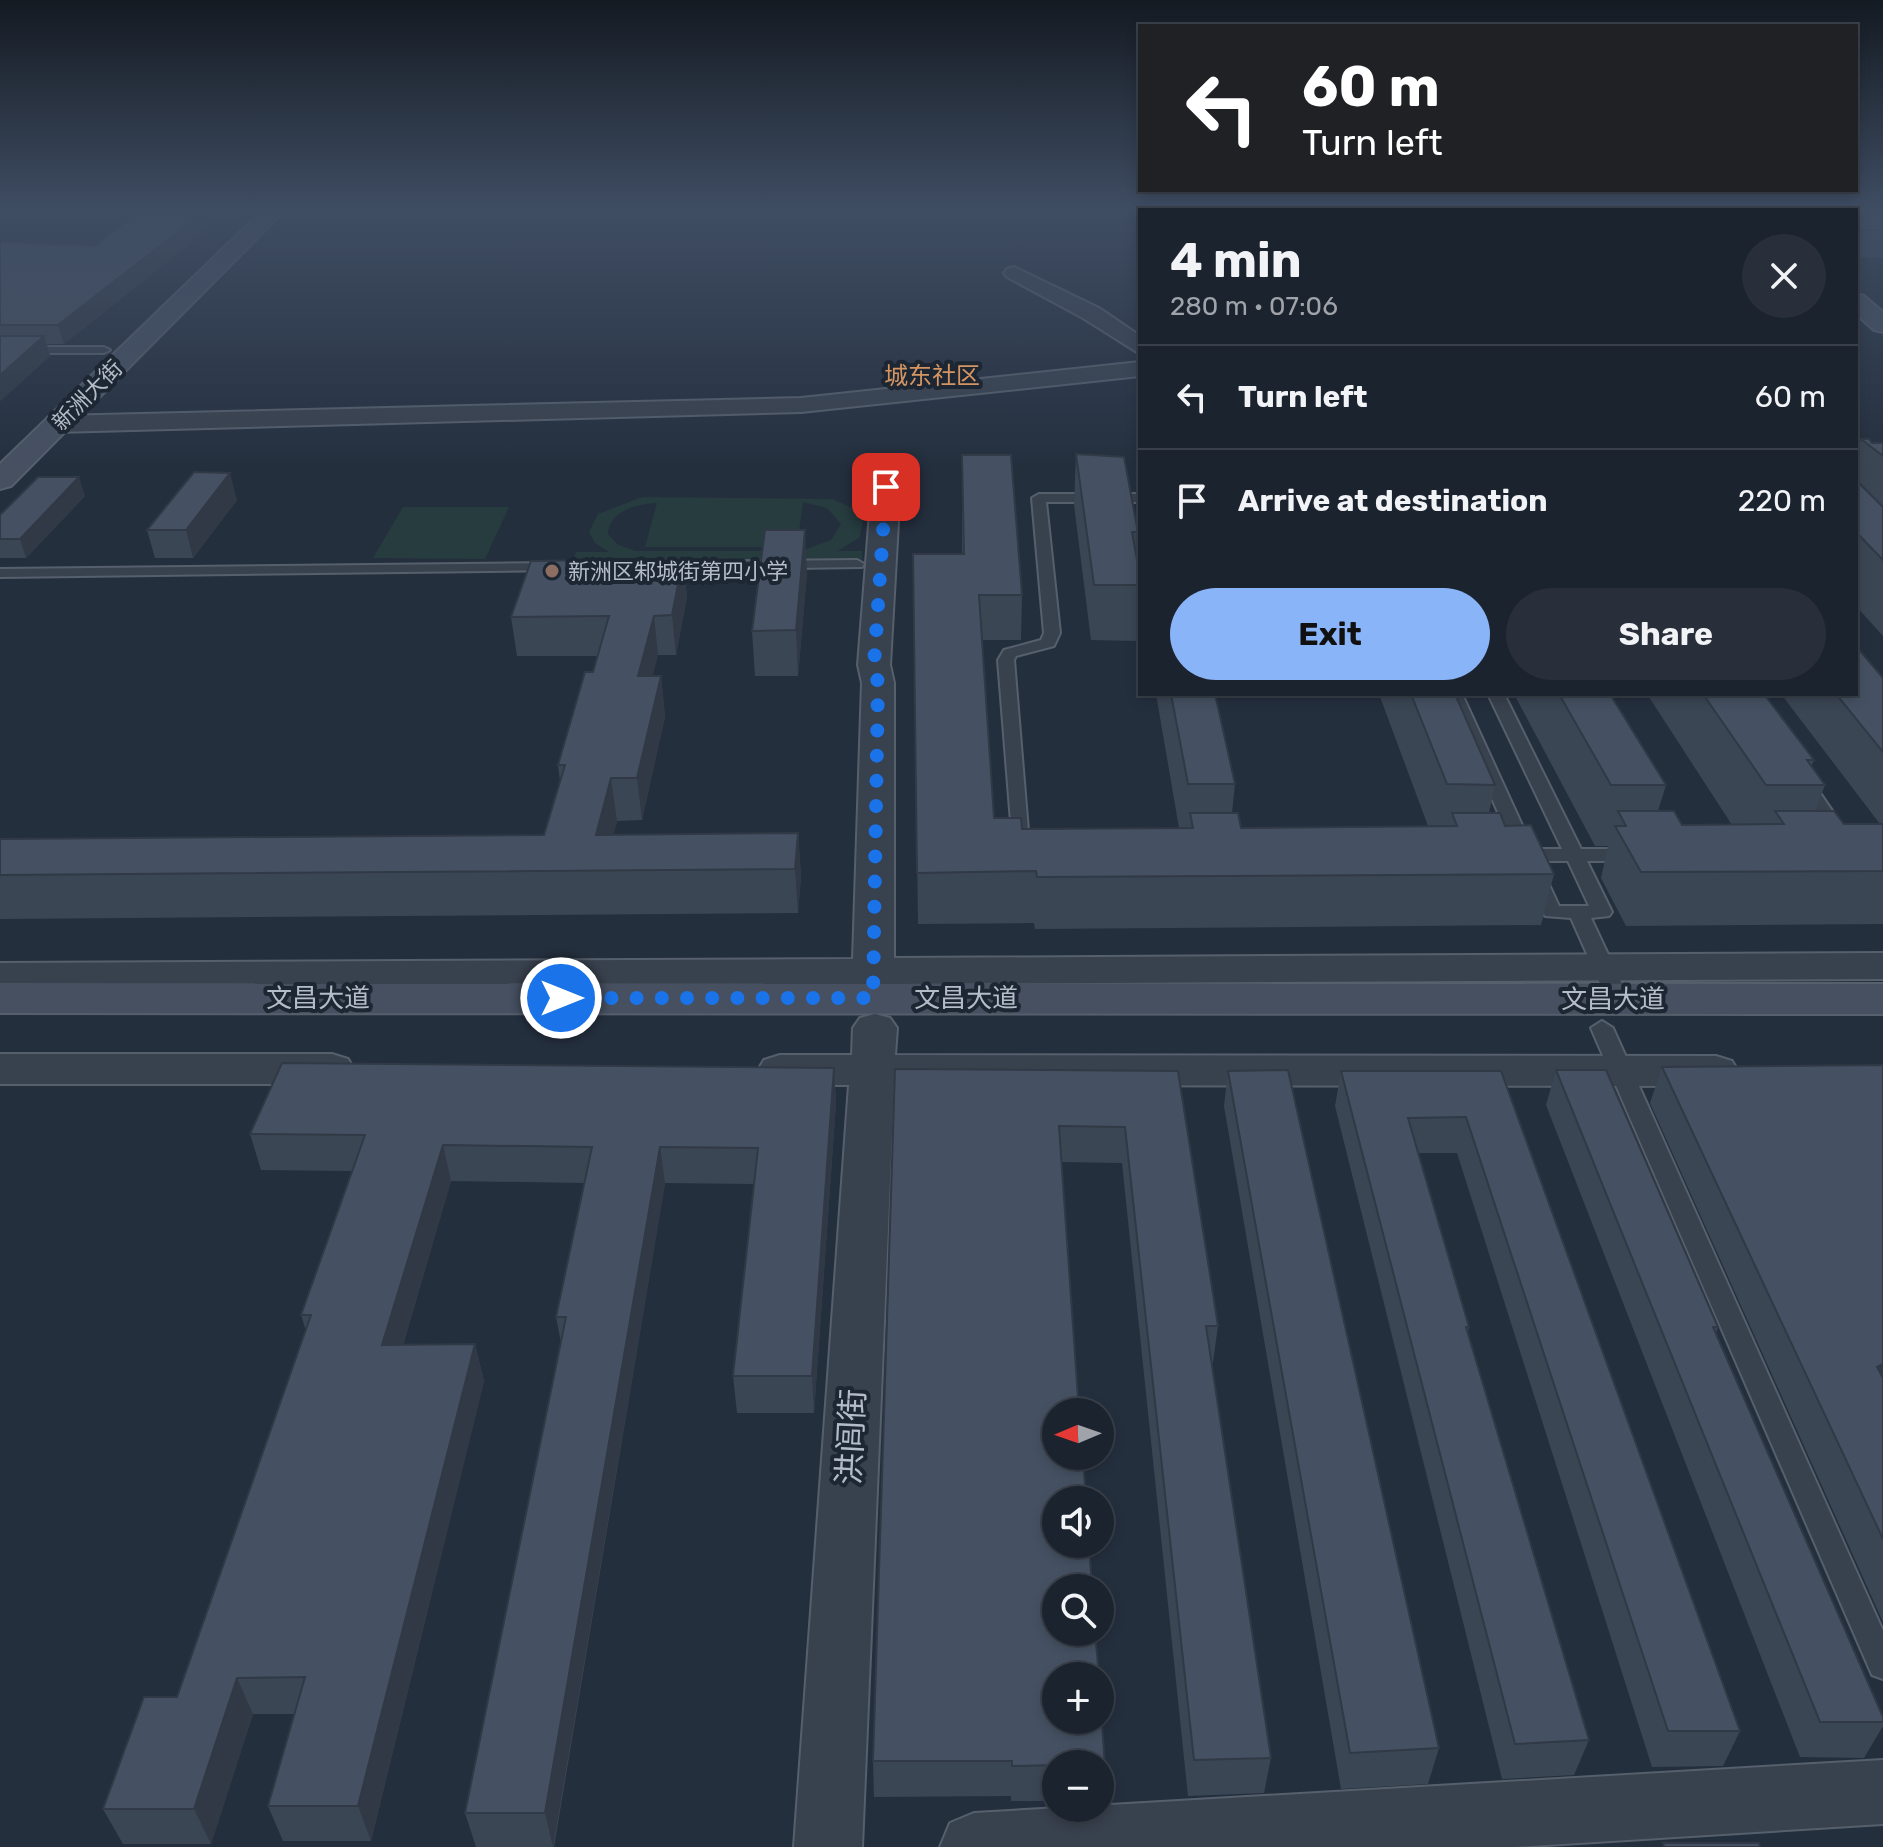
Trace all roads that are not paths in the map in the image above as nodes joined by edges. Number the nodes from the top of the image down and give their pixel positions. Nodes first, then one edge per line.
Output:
1 (162, 295) edge
2 (188, 295) edge
3 (1057, 295) edge
4 (1858, 303) edge
5 (1883, 325) edge
6 (1138, 346) edge
7 (0, 350) edge
8 (104, 350) junction
9 (1138, 369) edge
10 (57, 424) junction
11 (0, 448) edge
12 (0, 480) edge
13 (886, 487) dead end
14 (1138, 498) edge
15 (857, 564) dead end
16 (651, 566) edge
17 (572, 567) edge
18 (0, 573) edge
19 (1455, 696) edge
20 (1497, 696) edge
21 (1794, 768) edge
22 (1039, 854) edge
23 (1495, 855) edge
24 (1526, 855) junction
25 (1574, 855) junction
26 (1652, 855) edge
27 (1854, 855) edge
28 (1578, 912) junction
29 (1883, 966) edge
30 (0, 976) edge
31 (0, 998) edge
32 (1608, 998) junction
33 (1883, 999) edge
34 (873, 1017) junction
35 (0, 1027) edge
36 (1883, 1028) edge
37 (0, 1069) edge
38 (365, 1069) edge
39 (745, 1070) edge
40 (1621, 1070) junction
41 (1760, 1071) edge
42 (1883, 1665) edge
43 (1883, 1792) edge
44 (828, 1847) edge
45 (974, 1847) edge

1 - 8 main road, 新洲大街
2 - 10 main road, 新洲大街
3 - 6 street
4 - 5 main road
7 - 8 lane
8 - 11 main road, 新洲大街
9 - 10 street
10 - 12 main road, 新洲大街
13 - 34 street, 洪闾街
14 - 22 lane
15 - 16 lane
17 - 18 lane
19 - 24 lane
20 - 25 lane
21 - 27 lane
23 - 24 lane
24 - 25 lane
24 - 28 lane
25 - 26 lane
25 - 28 lane
28 - 32 lane
29 - 32 street
30 - 34 street
31 - 34 main road, 文昌大道
32 - 33 main road, 文昌大道
32 - 34 main road, 文昌大道
32 - 36 main road, 文昌大道
32 - 40 lane
34 - 35 main road, 文昌大道
34 - 39 street
34 - 40 street
34 - 44 street, 洪闾街
37 - 38 street
40 - 41 street
40 - 42 lane
43 - 45 street

